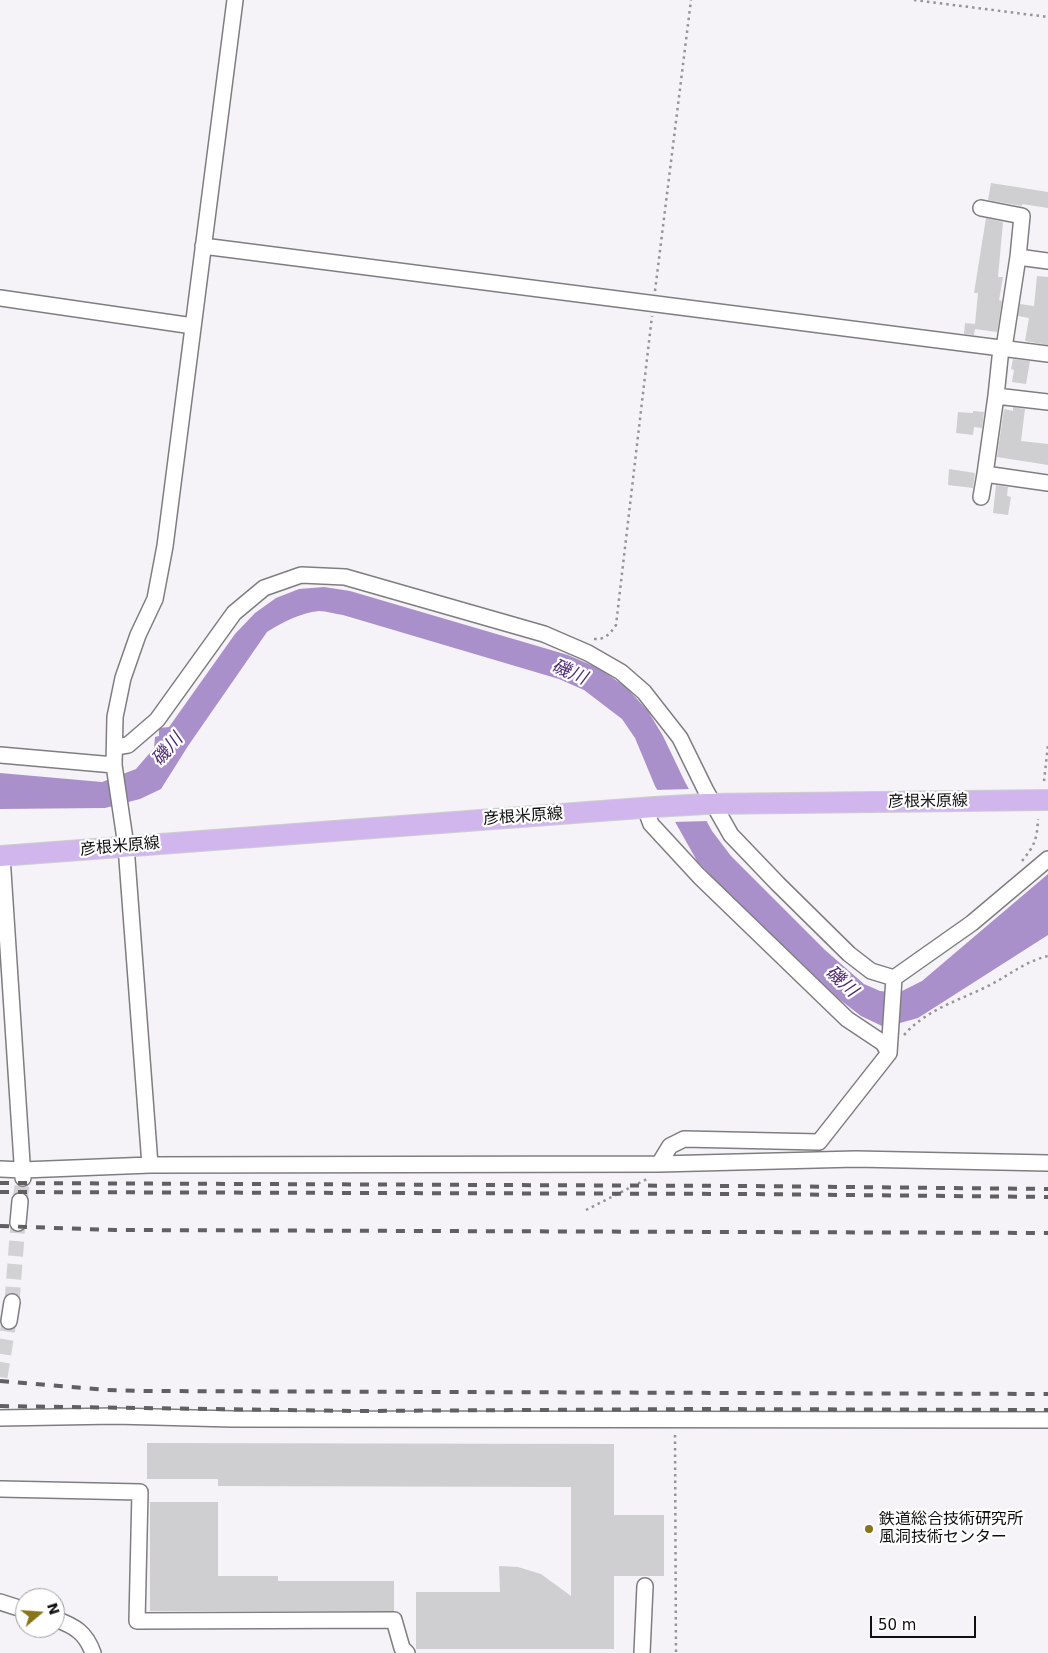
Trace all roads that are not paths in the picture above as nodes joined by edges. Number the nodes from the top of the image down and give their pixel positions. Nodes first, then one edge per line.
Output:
1 (235, 0) edge
2 (981, 208) dead end
3 (203, 246) junction
4 (1018, 257) junction
5 (1048, 261) edge
6 (0, 298) edge
7 (193, 326) junction
8 (1002, 348) junction
9 (1048, 354) edge
10 (996, 396) junction
11 (1048, 402) edge
12 (985, 474) junction
13 (1048, 483) edge
14 (981, 497) dead end
15 (115, 747) junction
16 (0, 755) edge
17 (114, 766) junction
18 (1046, 790) edge
19 (710, 804) junction
20 (650, 807) junction
21 (126, 846) junction
22 (1, 856) edge
23 (1048, 859) edge
24 (893, 981) junction
25 (889, 1048) junction
26 (1048, 1163) edge
27 (150, 1164) junction
28 (0, 1169) edge
29 (656, 1170) junction
30 (23, 1174) junction
31 (20, 1200) tunnel mouth
32 (18, 1223) tunnel mouth
33 (12, 1302) tunnel mouth
34 (9, 1321) tunnel mouth
35 (0, 1418) edge
36 (1048, 1420) edge
37 (1, 1489) dead end
38 (645, 1586) dead end
39 (0, 1602) edge
40 (15, 1607) edge
41 (65, 1622) edge
42 (93, 1653) edge
43 (407, 1653) edge
44 (642, 1653) edge

1 - 3 street
2 - 4 street
3 - 7 street
3 - 8 street
4 - 5 street
4 - 8 street
6 - 7 street
7 - 15 street
8 - 9 street
8 - 10 street
10 - 11 street
10 - 12 street
12 - 13 street
12 - 14 street
15 - 17 street
15 - 19 street
16 - 17 street
17 - 21 street
18 - 19 main road, 彦根米原線
19 - 20 main road, 彦根米原線
19 - 24 street
20 - 21 main road, 彦根米原線
20 - 25 street
21 - 22 main road, 彦根米原線
21 - 27 street
22 - 30 street
23 - 24 street
24 - 25 street
25 - 29 street
26 - 29 street
27 - 29 street
27 - 30 street
28 - 30 street
31 - 32 street
33 - 34 street
35 - 36 street
37 - 43 street
38 - 44 street
39 - 40 street
41 - 42 street

